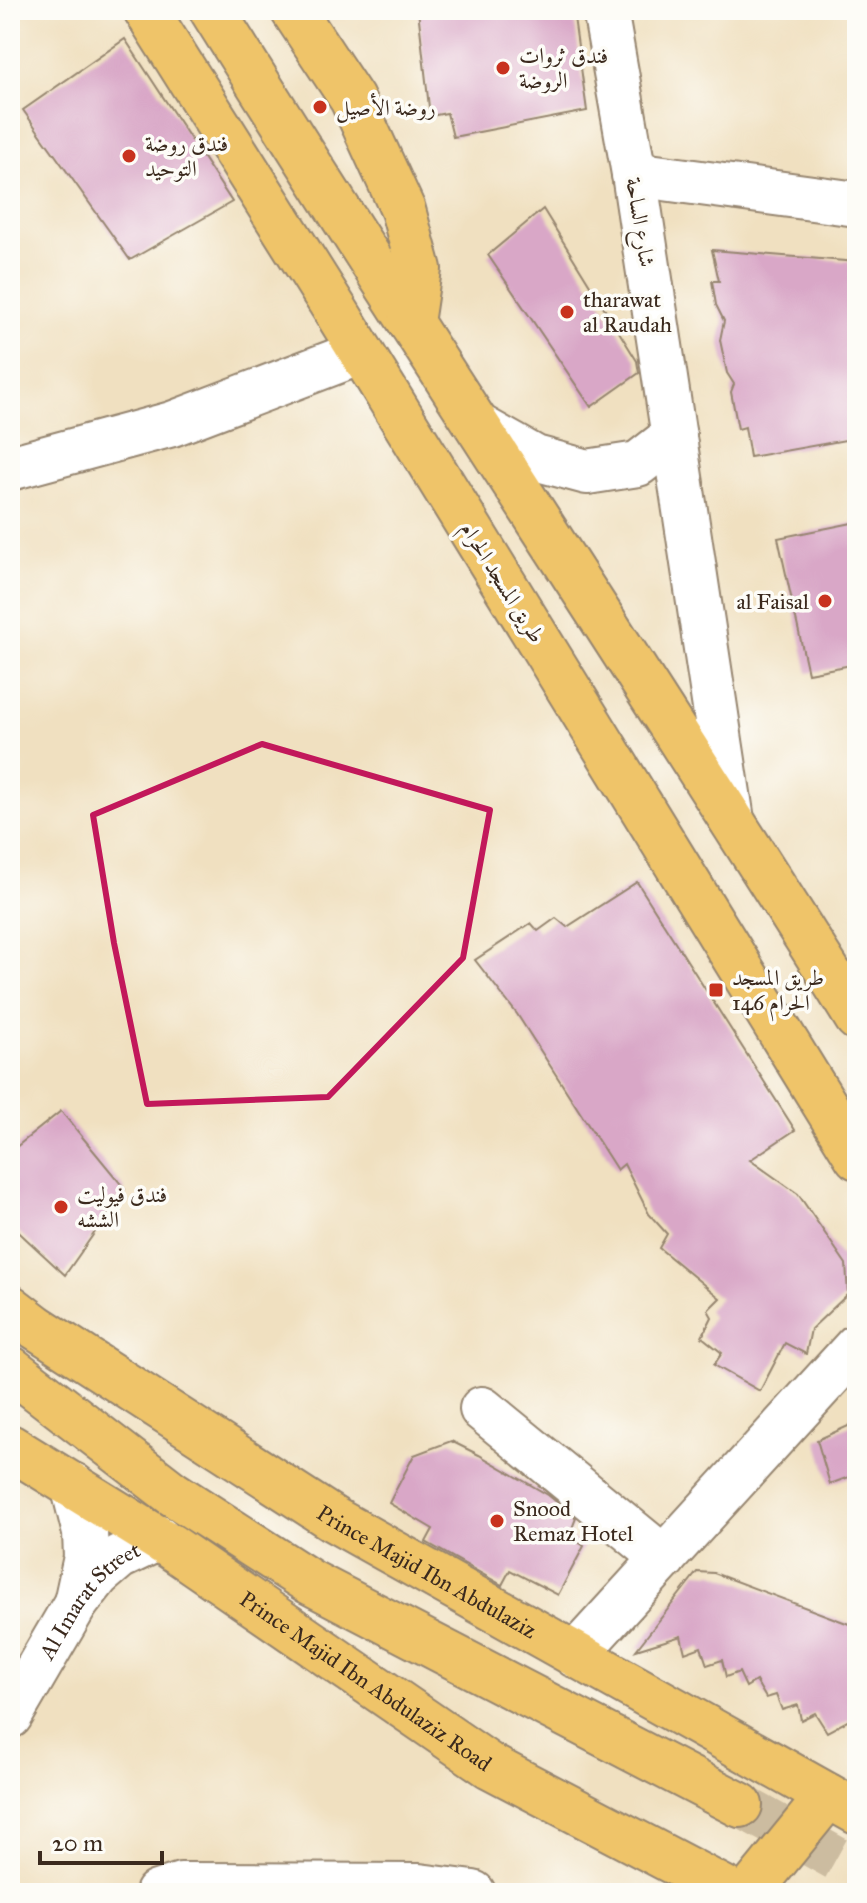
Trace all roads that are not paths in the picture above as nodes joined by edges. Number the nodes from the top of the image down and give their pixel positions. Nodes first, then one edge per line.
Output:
1 (146, 10) edge
2 (212, 10) edge
3 (293, 10) edge
4 (605, 10) edge
5 (634, 174) junction
6 (857, 204) edge
7 (411, 323) junction
8 (361, 352) junction
9 (478, 426) junction
10 (674, 436) junction
11 (10, 468) edge
12 (732, 820) junction
13 (857, 1018) edge
14 (857, 1157) edge
15 (10, 1307) edge
16 (857, 1346) edge
17 (10, 1368) edge
18 (482, 1409) dead end
19 (10, 1447) edge
20 (73, 1485) junction
21 (159, 1538) junction
22 (664, 1558) junction
23 (76, 1603) junction
24 (575, 1655) junction
25 (10, 1716) edge
26 (842, 1804) edge
27 (740, 1805) tunnel mouth
28 (722, 1890) edge
29 (157, 1893) edge
30 (473, 1893) edge

1 - 8 main road, طريق المسجد الحرام
2 - 7 main road
3 - 7 main road
4 - 5 street, شارع الساحة
5 - 6 street
5 - 10 street, شارع الساحة
7 - 9 main road
8 - 11 street
8 - 14 main road, طريق المسجد الحرام
9 - 10 street
9 - 12 main road
10 - 12 street, شارع الساحة
12 - 13 main road
15 - 24 main road, Prince Majid Ibn Abdulaziz
16 - 22 street
17 - 27 main road
18 - 22 street
19 - 20 main road, Prince Majid Ibn Abdulaziz Road
20 - 21 main road, Prince Majid Ibn Abdulaziz Road
20 - 23 street
21 - 23 street, Al Imarat Street
21 - 28 main road, Prince Majid Ibn Abdulaziz Road
22 - 24 street
23 - 25 street, Al Imarat Street
24 - 26 main road, Prince Majid Ibn Abdulaziz
26 - 28 main road
29 - 30 street

